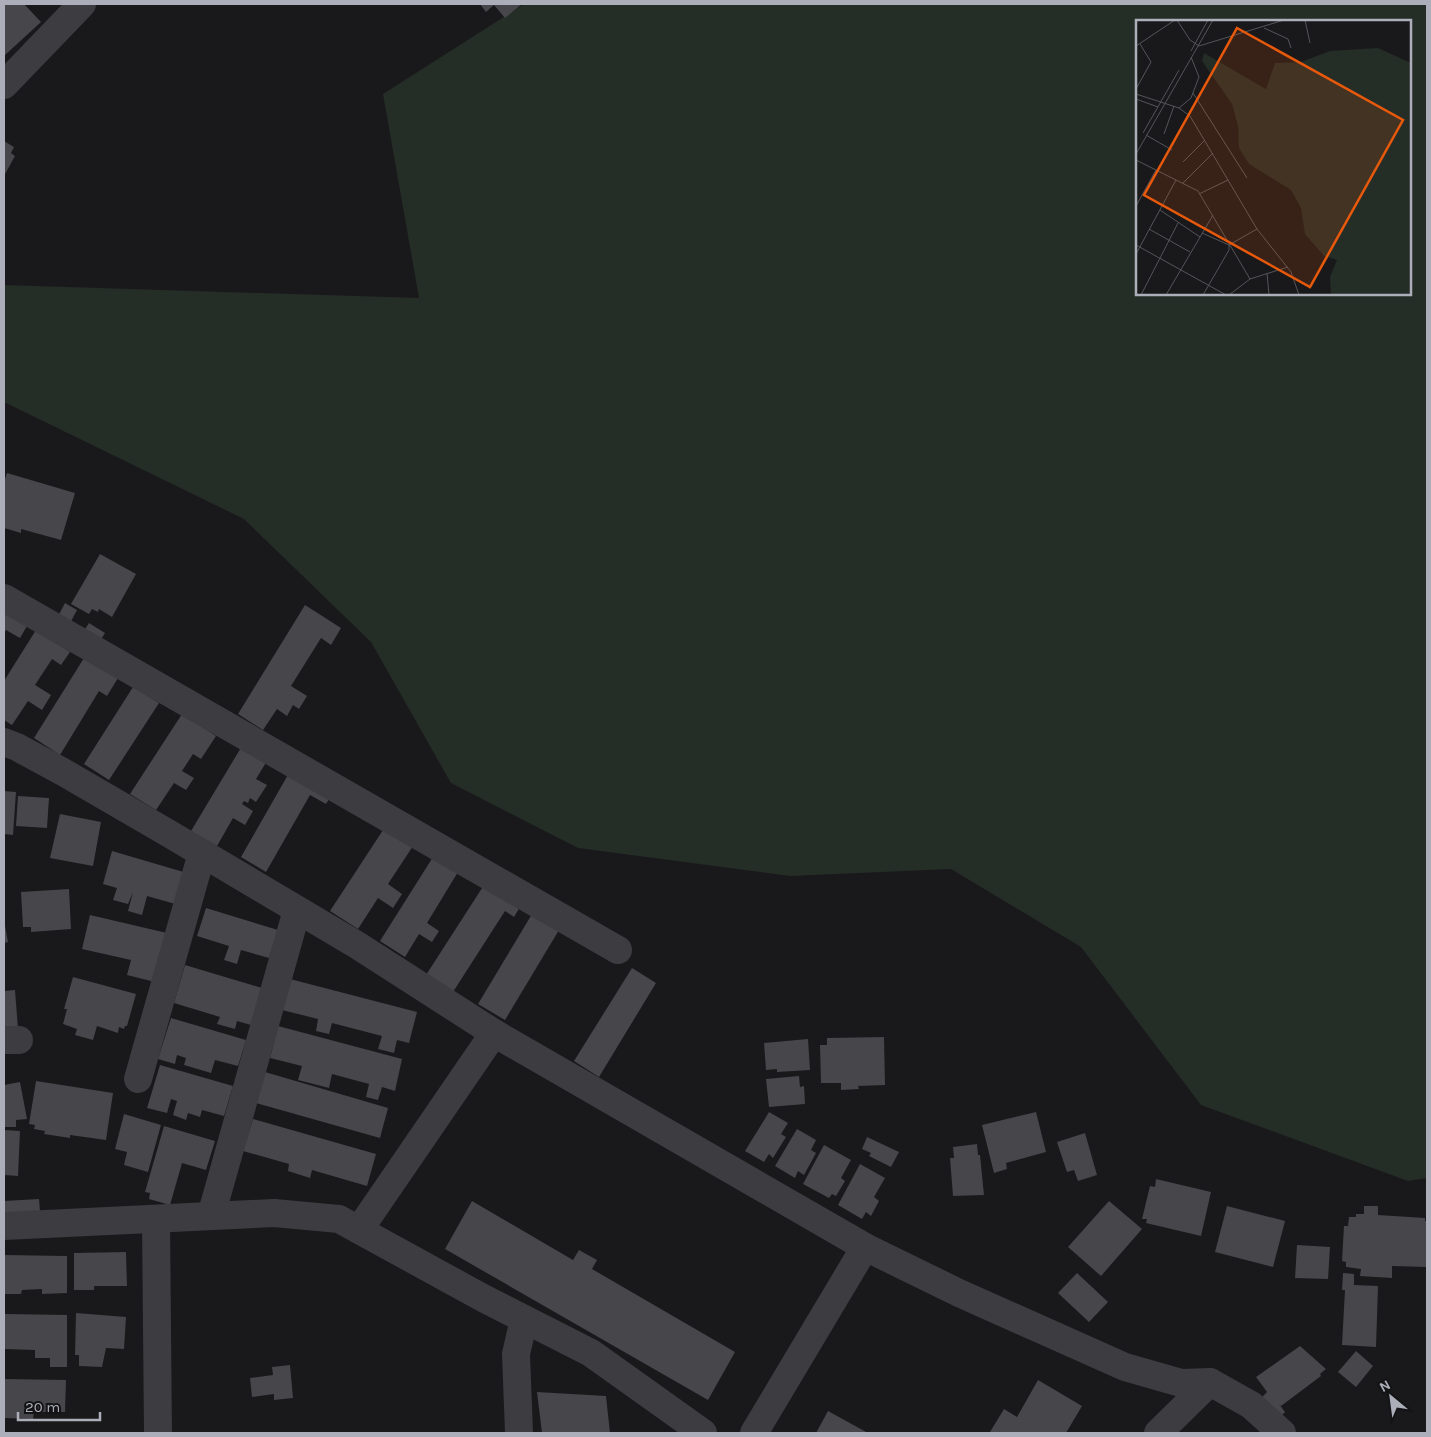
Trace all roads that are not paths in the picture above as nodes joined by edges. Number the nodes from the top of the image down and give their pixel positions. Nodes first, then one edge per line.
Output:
1 (82, 4) edge
2 (4, 85) edge
3 (4, 598) edge
4 (4, 742) edge
5 (202, 853) junction
6 (297, 910) junction
7 (618, 950) dead end
8 (494, 1033) junction
9 (138, 1079) dead end
10 (211, 1216) junction
11 (156, 1220) junction
12 (4, 1226) edge
13 (359, 1230) junction
14 (865, 1247) junction
15 (524, 1319) junction
16 (1210, 1382) junction
17 (158, 1433) edge
18 (519, 1433) edge
19 (703, 1433) edge
20 (754, 1433) edge
21 (1158, 1433) edge
22 (1282, 1433) edge

1 - 2 street
3 - 7 street
4 - 5 street
5 - 6 street
5 - 9 street
6 - 8 street
6 - 10 street
8 - 13 street
8 - 14 street
10 - 11 street
10 - 13 street
11 - 12 street
11 - 17 street
13 - 15 street
14 - 16 street
14 - 20 street
15 - 18 street
15 - 19 street
16 - 21 street
16 - 22 street

